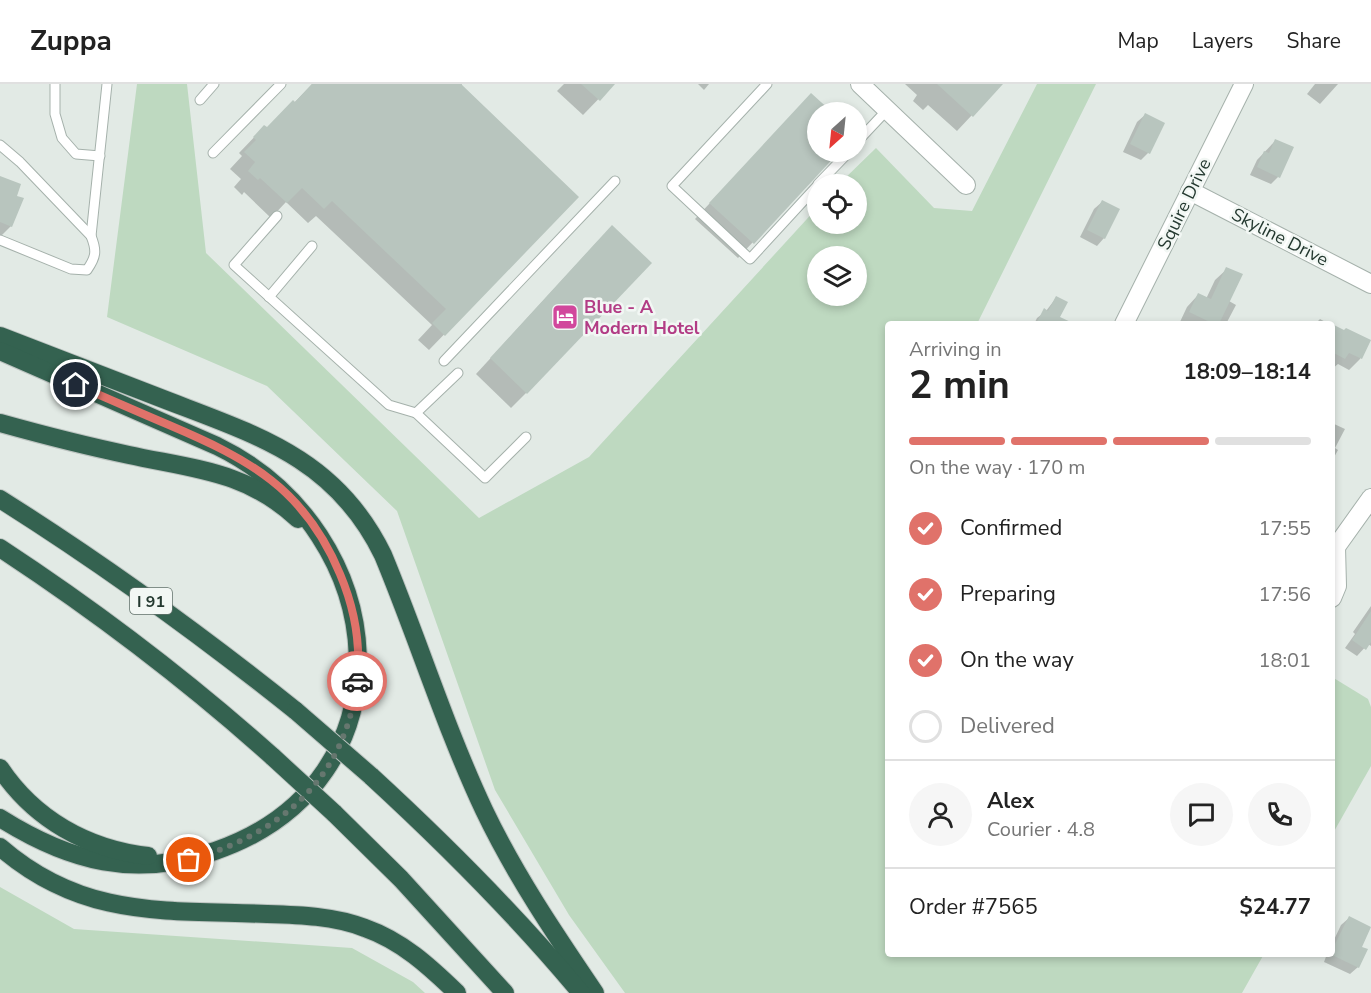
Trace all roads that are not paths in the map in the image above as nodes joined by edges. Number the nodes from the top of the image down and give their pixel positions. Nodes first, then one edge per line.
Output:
1 (55, 84) edge
2 (107, 84) edge
3 (214, 84) edge
4 (281, 84) edge
5 (767, 84) edge
6 (860, 84) edge
7 (1244, 84) edge
8 (200, 100) dead end
9 (887, 110) junction
10 (867, 131) edge
11 (0, 144) edge
12 (213, 153) dead end
13 (100, 156) junction
14 (840, 162) edge
15 (828, 174) edge
16 (615, 182) dead end
17 (966, 185) dead end
18 (1190, 191) junction
19 (807, 197) edge
20 (277, 216) dead end
21 (91, 237) junction
22 (0, 240) edge
23 (312, 246) dead end
24 (1371, 284) edge
25 (269, 297) junction
26 (1125, 321) edge
27 (0, 336) edge
28 (0, 351) edge
29 (444, 361) dead end
30 (458, 373) dead end
31 (416, 413) junction
32 (0, 423) edge
33 (526, 437) dead end
34 (1371, 498) edge
35 (0, 499) edge
36 (1335, 547) edge
37 (0, 548) edge
38 (1335, 561) edge
39 (1335, 591) edge
40 (348, 595) junction
41 (0, 768) edge
42 (0, 818) edge
43 (0, 847) edge
44 (215, 852) junction
45 (457, 993) edge
46 (505, 993) edge
47 (581, 993) edge
48 (595, 993) edge

1 - 13 lane
2 - 13 lane
3 - 8 lane
4 - 12 lane
5 - 19 lane
6 - 9 street
7 - 18 street, Squire Drive
9 - 10 lane
9 - 17 street
11 - 21 lane
13 - 21 lane
14 - 15 lane
16 - 29 lane
18 - 24 street, Skyline Drive
18 - 26 street, Squire Drive
20 - 25 lane
21 - 22 lane
23 - 25 lane
25 - 31 lane
27 - 48 highway
28 - 40 highway
30 - 31 lane
31 - 33 lane
32 - 40 highway
34 - 36 street
35 - 47 highway, I 91, bridge
37 - 46 highway, I 91, bridge
38 - 39 street
40 - 44 highway
41 - 44 highway
42 - 44 highway
43 - 45 highway

